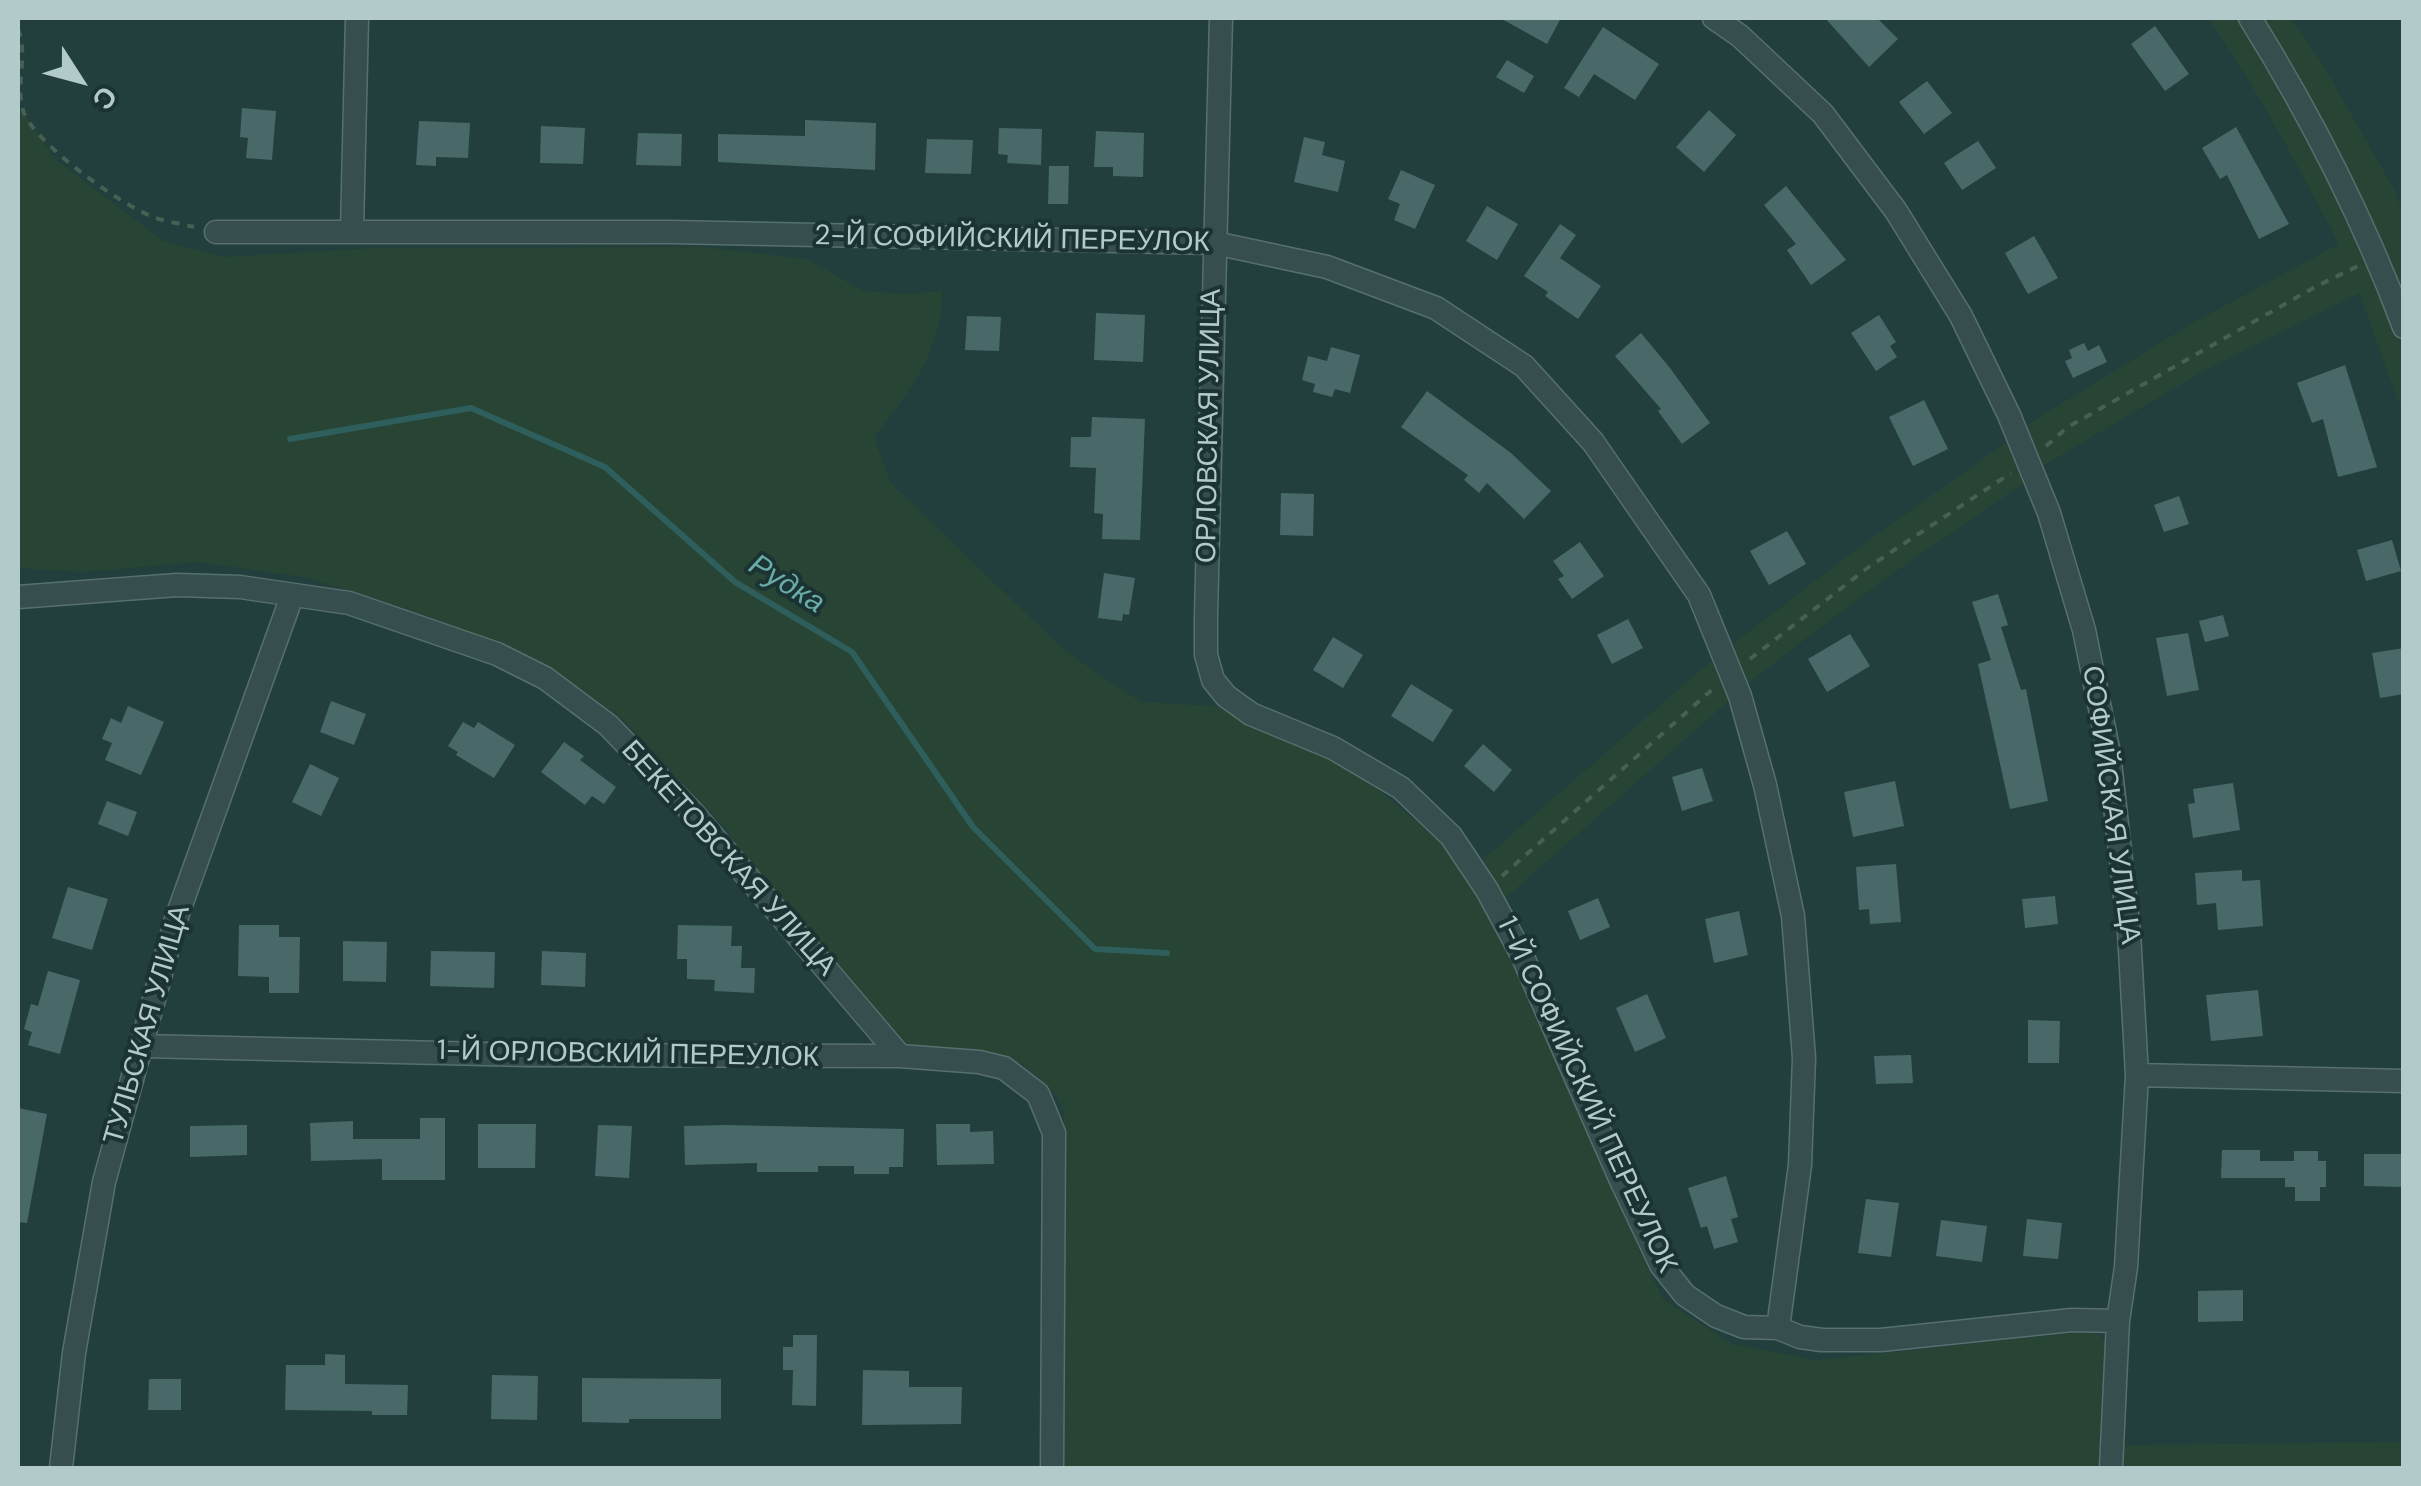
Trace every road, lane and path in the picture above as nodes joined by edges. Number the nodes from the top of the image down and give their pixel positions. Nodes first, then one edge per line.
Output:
1 (358, 18) edge
2 (1221, 18) edge
3 (1714, 18) edge
4 (2250, 18) edge
5 (18, 29) edge
6 (352, 230) junction
7 (216, 232) joint
8 (1214, 243) junction
9 (2378, 257) junction
10 (2404, 327) edge
11 (2028, 462) junction
12 (292, 596) junction
13 (18, 597) edge
14 (1206, 654) joint
15 (142, 1046) junction
16 (900, 1056) junction
17 (2136, 1075) junction
18 (2404, 1081) edge
19 (2118, 1321) junction
20 (1778, 1328) junction
21 (61, 1468) edge
22 (1052, 1468) edge
23 (2111, 1468) edge

1 - 6 street
2 - 8 street, ОРЛОВСКАЯ УЛИЦА
3 - 11 street, СОФИЙСКАЯ УЛИЦА
4 - 9 street
5 - 7 path
6 - 7 street, 2-Й СОФИЙСКИЙ ПЕРЕУЛОК
6 - 8 street, 2-Й СОФИЙСКИЙ ПЕРЕУЛОК
8 - 14 street, ОРЛОВСКАЯ УЛИЦА
8 - 20 street, 2-Й СОФИЙСКИЙ ПЕРЕУЛОК
9 - 10 street
9 - 11 path
11 - 17 street, СОФИЙСКАЯ УЛИЦА
12 - 13 street, БЕКЕТОВСКАЯ УЛИЦА
12 - 15 street, ТУЛЬСКАЯ УЛИЦА
12 - 16 street, БЕКЕТОВСКАЯ УЛИЦА
14 - 20 street, 1-Й СОФИЙСКИЙ ПЕРЕУЛОК
15 - 16 street, 1-Й ОРЛОВСКИЙ ПЕРЕУЛОК
15 - 21 street, ТУЛЬСКАЯ УЛИЦА
16 - 22 street, 1-Й ОРЛОВСКИЙ ПЕРЕУЛОК
17 - 18 street
17 - 19 street, СОФИЙСКАЯ УЛИЦА
19 - 20 street, 1-Й СОФИЙСКИЙ ПЕРЕУЛОК
19 - 23 street, СОФИЙСКАЯ УЛИЦА

